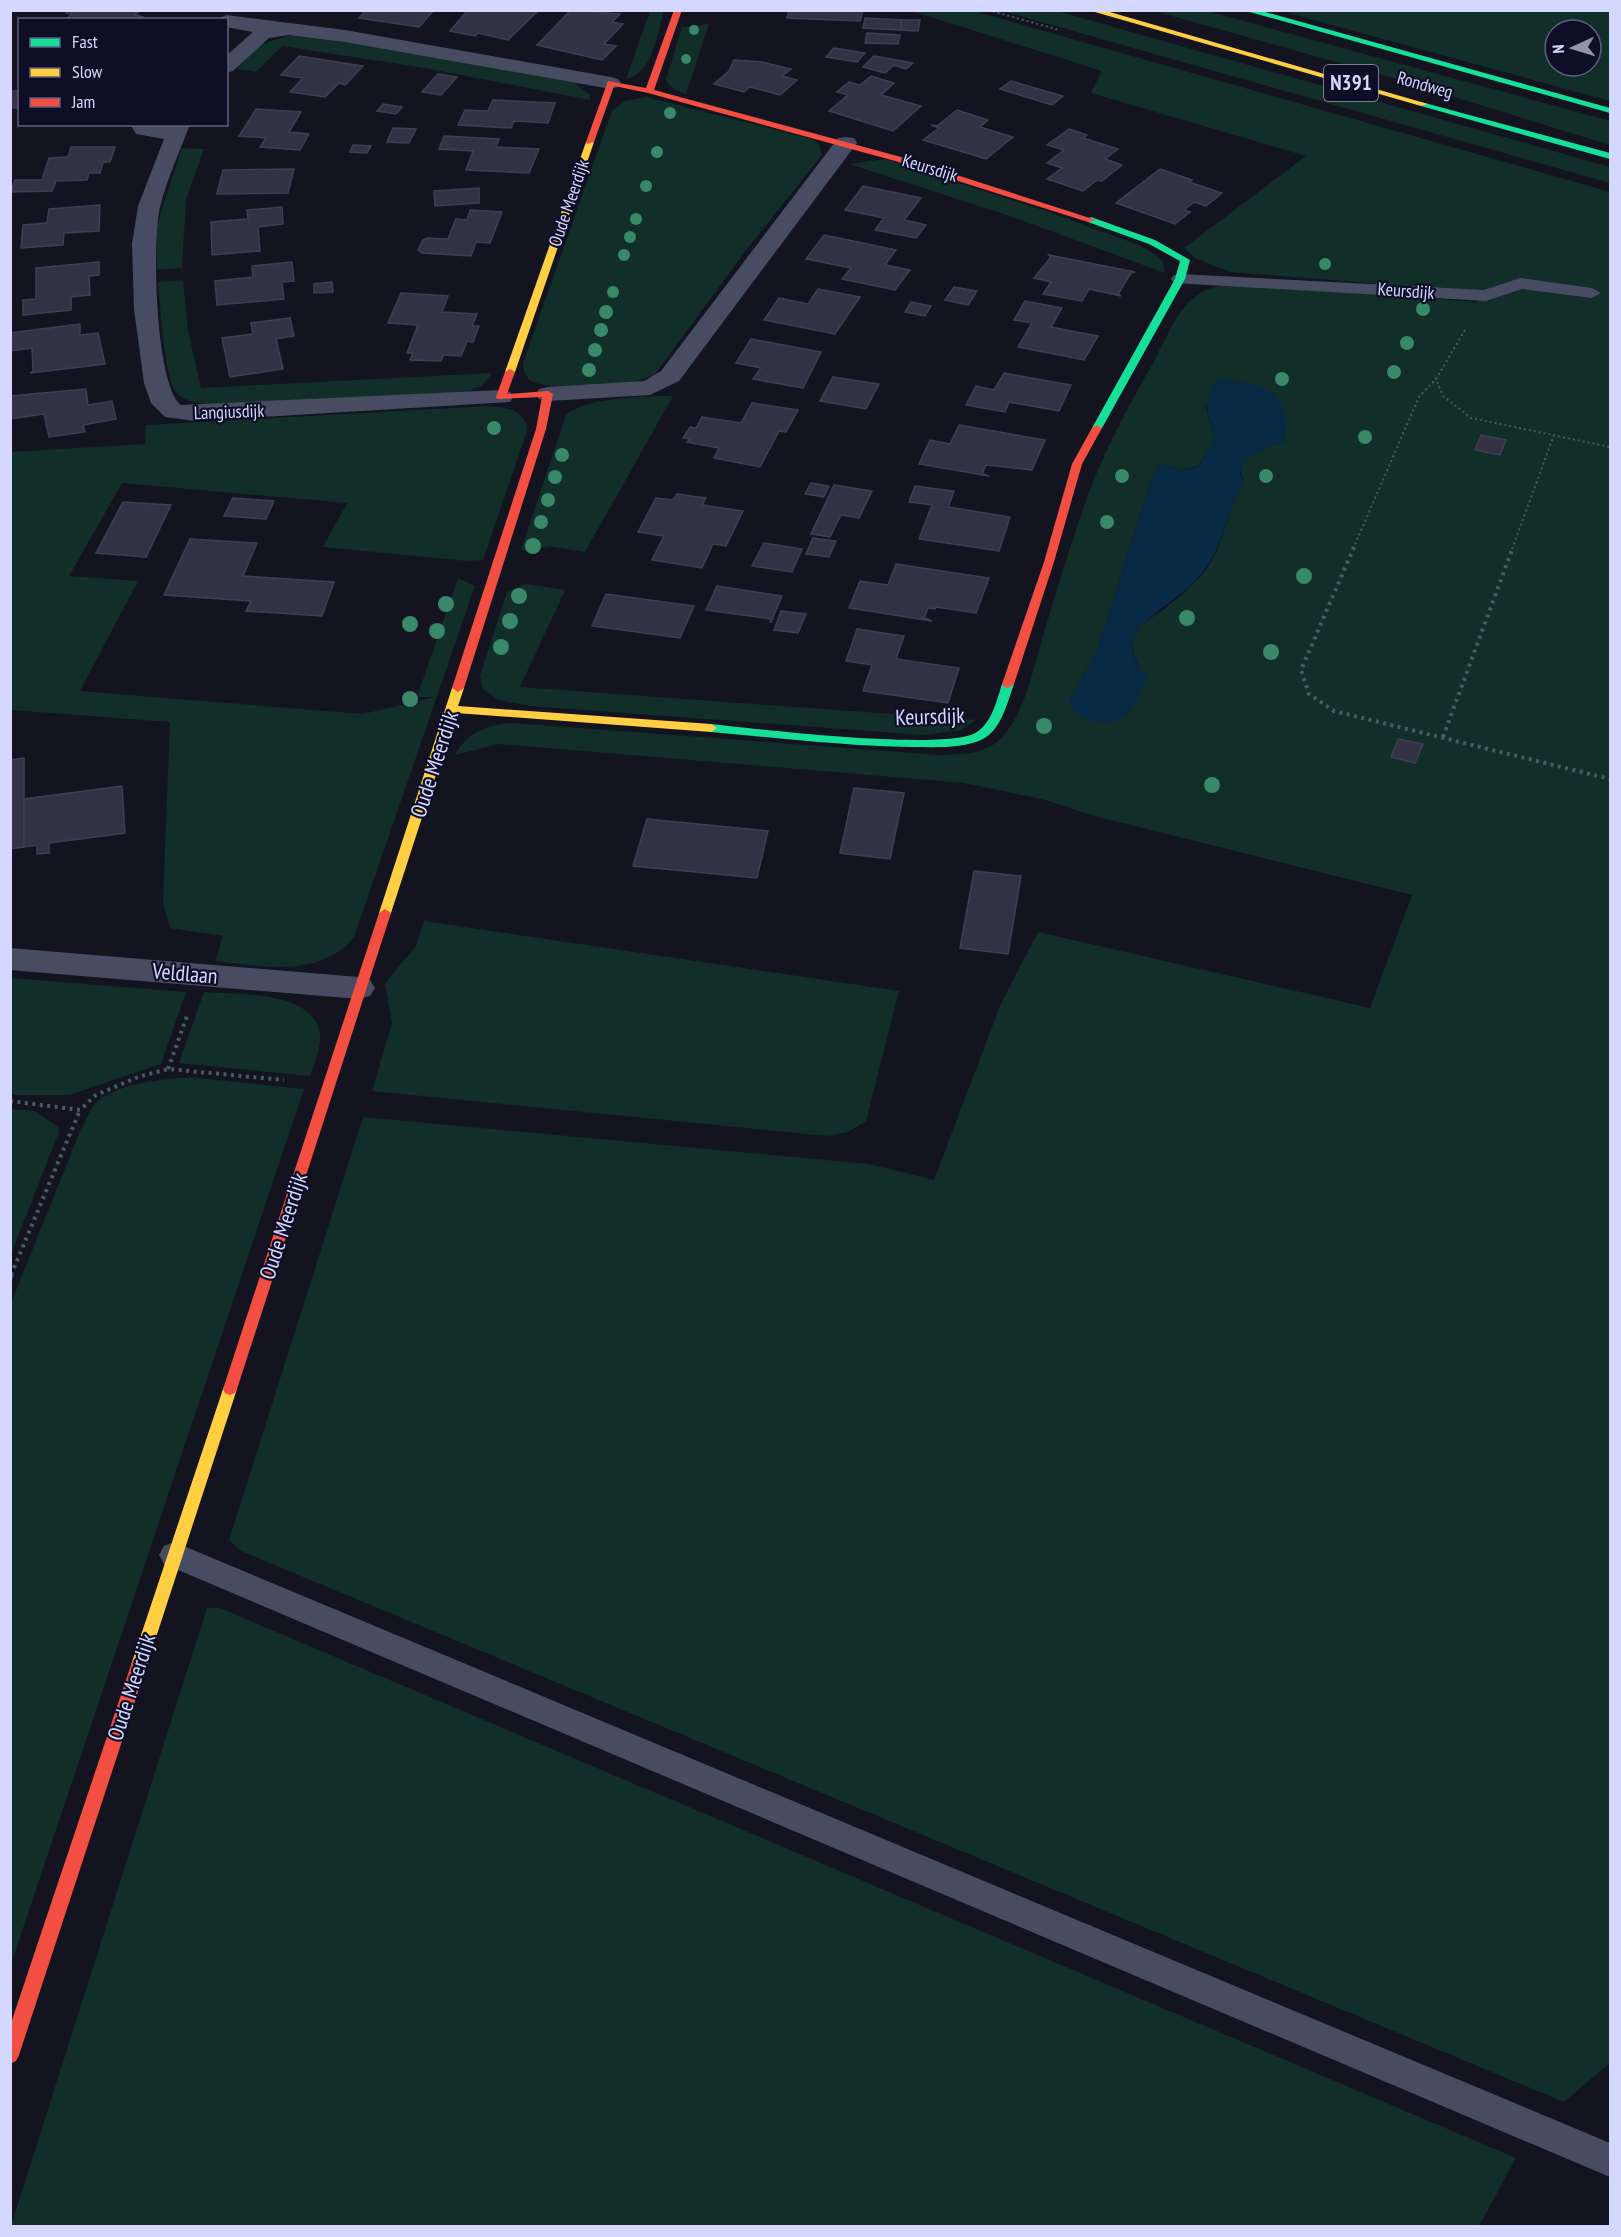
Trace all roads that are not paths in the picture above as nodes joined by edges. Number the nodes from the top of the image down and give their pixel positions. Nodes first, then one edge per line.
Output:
1 (678, 10) edge
2 (1092, 10) edge
3 (1247, 10) edge
4 (228, 21) edge
5 (273, 29) junction
6 (228, 65) edge
7 (611, 83) junction
8 (649, 91) junction
9 (1611, 111) edge
10 (142, 126) edge
11 (178, 129) edge
12 (846, 143) junction
13 (1611, 156) edge
14 (1180, 279) junction
15 (1592, 293) dead end
16 (548, 394) junction
17 (501, 397) junction
18 (452, 709) junction
19 (10, 959) edge
20 (359, 988) junction
21 (174, 1555) junction
22 (10, 2055) edge
23 (1611, 2160) edge

1 - 8 street
2 - 13 street, Rondweg / N391
3 - 9 street, Rondweg / N391
4 - 5 street
5 - 6 street
5 - 7 street
7 - 8 street
7 - 17 street, Oude Meerdijk
8 - 12 street, Keursdijk
10 - 11 street, Langiusdijk
11 - 17 street, Langiusdijk
12 - 14 street, Keursdijk
12 - 16 street
14 - 15 lane, Keursdijk
14 - 18 street, Keursdijk
16 - 17 street
16 - 18 street, Oude Meerdijk
18 - 20 street, Oude Meerdijk
19 - 20 street, Veldlaan
20 - 21 street, Oude Meerdijk
21 - 22 street, Oude Meerdijk
21 - 23 lane

